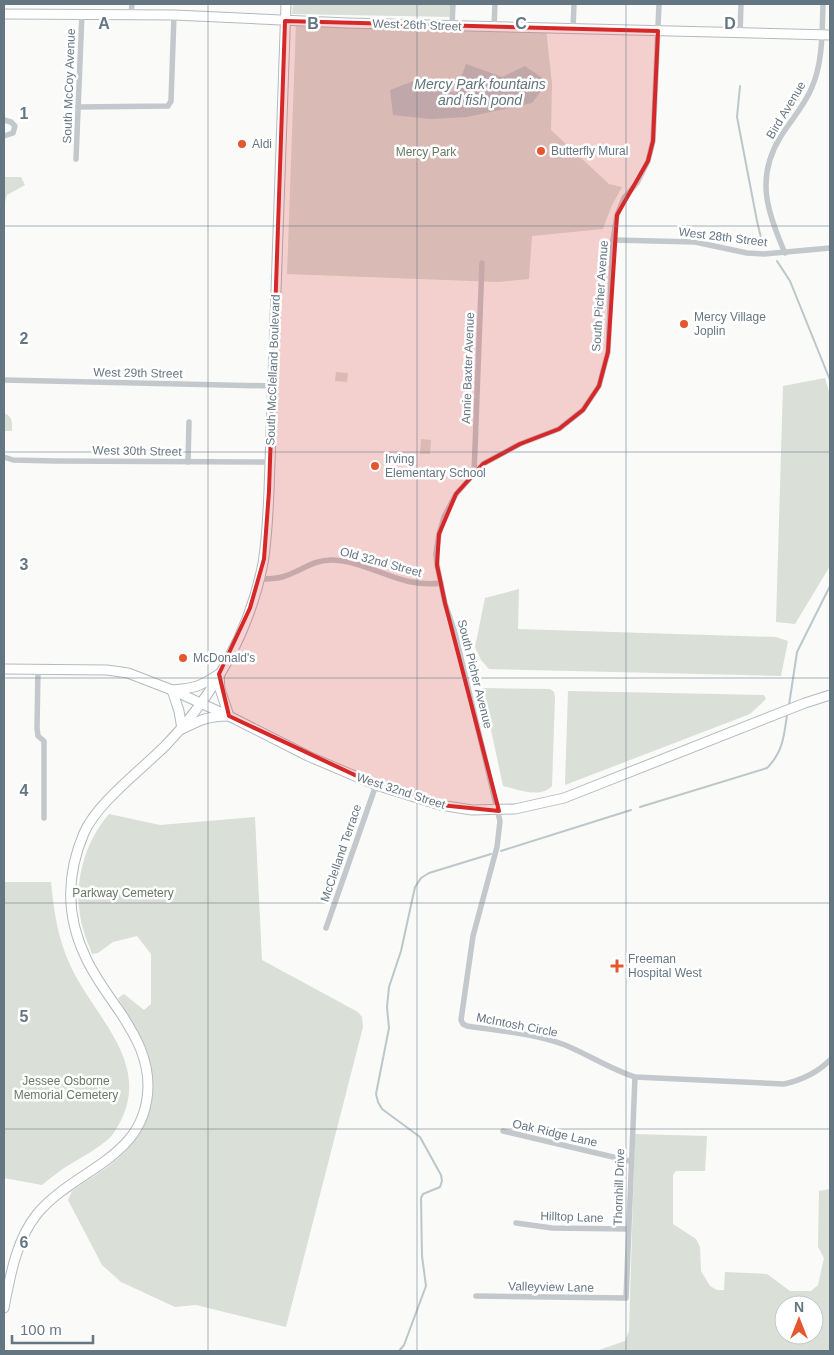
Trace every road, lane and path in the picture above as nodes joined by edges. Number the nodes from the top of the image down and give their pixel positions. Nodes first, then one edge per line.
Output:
1 (132, 4) edge
2 (286, 4) edge
3 (453, 4) edge
4 (495, 4) edge
5 (574, 4) edge
6 (658, 4) edge
7 (741, 4) edge
8 (823, 4) edge
9 (82, 13) junction
10 (4, 14) edge
11 (131, 14) junction
12 (174, 15) junction
13 (285, 21) junction
14 (452, 26) junction
15 (494, 28) junction
16 (573, 29) junction
17 (658, 31) junction
18 (740, 33) junction
19 (826, 34) edge
20 (78, 107) junction
21 (4, 120) edge
22 (4, 136) edge
23 (76, 159) dead end
24 (613, 240) junction
25 (830, 248) edge
26 (785, 253) junction
27 (482, 263) dead end
28 (4, 380) edge
29 (272, 386) junction
30 (188, 422) dead end
31 (4, 457) edge
32 (188, 462) junction
33 (270, 462) junction
34 (474, 474) junction
35 (259, 579) junction
36 (441, 583) junction
37 (4, 669) edge
38 (38, 669) junction
39 (219, 674) junction
40 (172, 690) junction
41 (830, 695) edge
42 (200, 704) junction
43 (229, 716) junction
44 (182, 728) junction
45 (376, 785) junction
46 (498, 810) junction
47 (44, 818) dead end
48 (326, 928) dead end
49 (830, 1060) edge
50 (635, 1077) junction
51 (503, 1131) dead end
52 (630, 1161) junction
53 (516, 1223) dead end
54 (628, 1229) junction
55 (476, 1296) dead end
56 (626, 1298) joint
57 (4, 1308) edge

1 - 11 street
2 - 13 main road, South McClelland Boulevard
3 - 14 street
4 - 15 street
5 - 16 street
6 - 17 street, South Picher Avenue
7 - 18 street
8 - 19 street, Bird Avenue
9 - 10 main road, West 26th Street
9 - 11 main road, West 26th Street
9 - 20 street, South McCoy Avenue
11 - 12 main road, West 26th Street
12 - 13 main road, West 26th Street
12 - 20 street
13 - 14 main road, West 26th Street
13 - 29 main road, South McClelland Boulevard
14 - 15 main road, West 26th Street
15 - 16 main road, West 26th Street
16 - 17 main road, West 26th Street
17 - 18 main road, West 26th Street
17 - 24 street, South Picher Avenue
18 - 19 main road, West 26th Street
19 - 26 street, Bird Avenue
20 - 23 street, South McCoy Avenue
21 - 22 street
24 - 26 street, West 28th Street
24 - 34 street, South Picher Avenue
25 - 26 street, West 28th Street
27 - 34 street, Annie Baxter Avenue
28 - 29 street, West 29th Street
29 - 33 main road, South McClelland Boulevard
30 - 32 street
31 - 32 street, West 30th Street
32 - 33 street, West 30th Street
33 - 35 main road, South McClelland Boulevard
34 - 36 street, South Picher Avenue
35 - 36 street, Old 32nd Street
35 - 39 main road, South McClelland Boulevard
36 - 46 street, South Picher Avenue
37 - 38 main road, West 32nd Street
38 - 40 main road, West 32nd Street
38 - 47 street
39 - 40 main road
39 - 42 main road, South McClelland Boulevard
39 - 43 main road
40 - 42 main road, West 32nd Street
40 - 44 main road
41 - 46 main road, West 32nd Street
42 - 43 main road, West 32nd Street
42 - 44 main road, South McClelland Boulevard
43 - 44 main road
43 - 45 main road, West 32nd Street
44 - 57 main road
45 - 46 main road, West 32nd Street
45 - 48 street, McClelland Terrace
46 - 50 street, McIntosh Circle
49 - 50 street, McIntosh Circle
50 - 52 street, Thornhill Drive
51 - 52 street, Oak Ridge Lane
52 - 54 street, Thornhill Drive
53 - 54 street, Hilltop Lane
54 - 56 street, Thornhill Drive
55 - 56 street, Valleyview Lane

